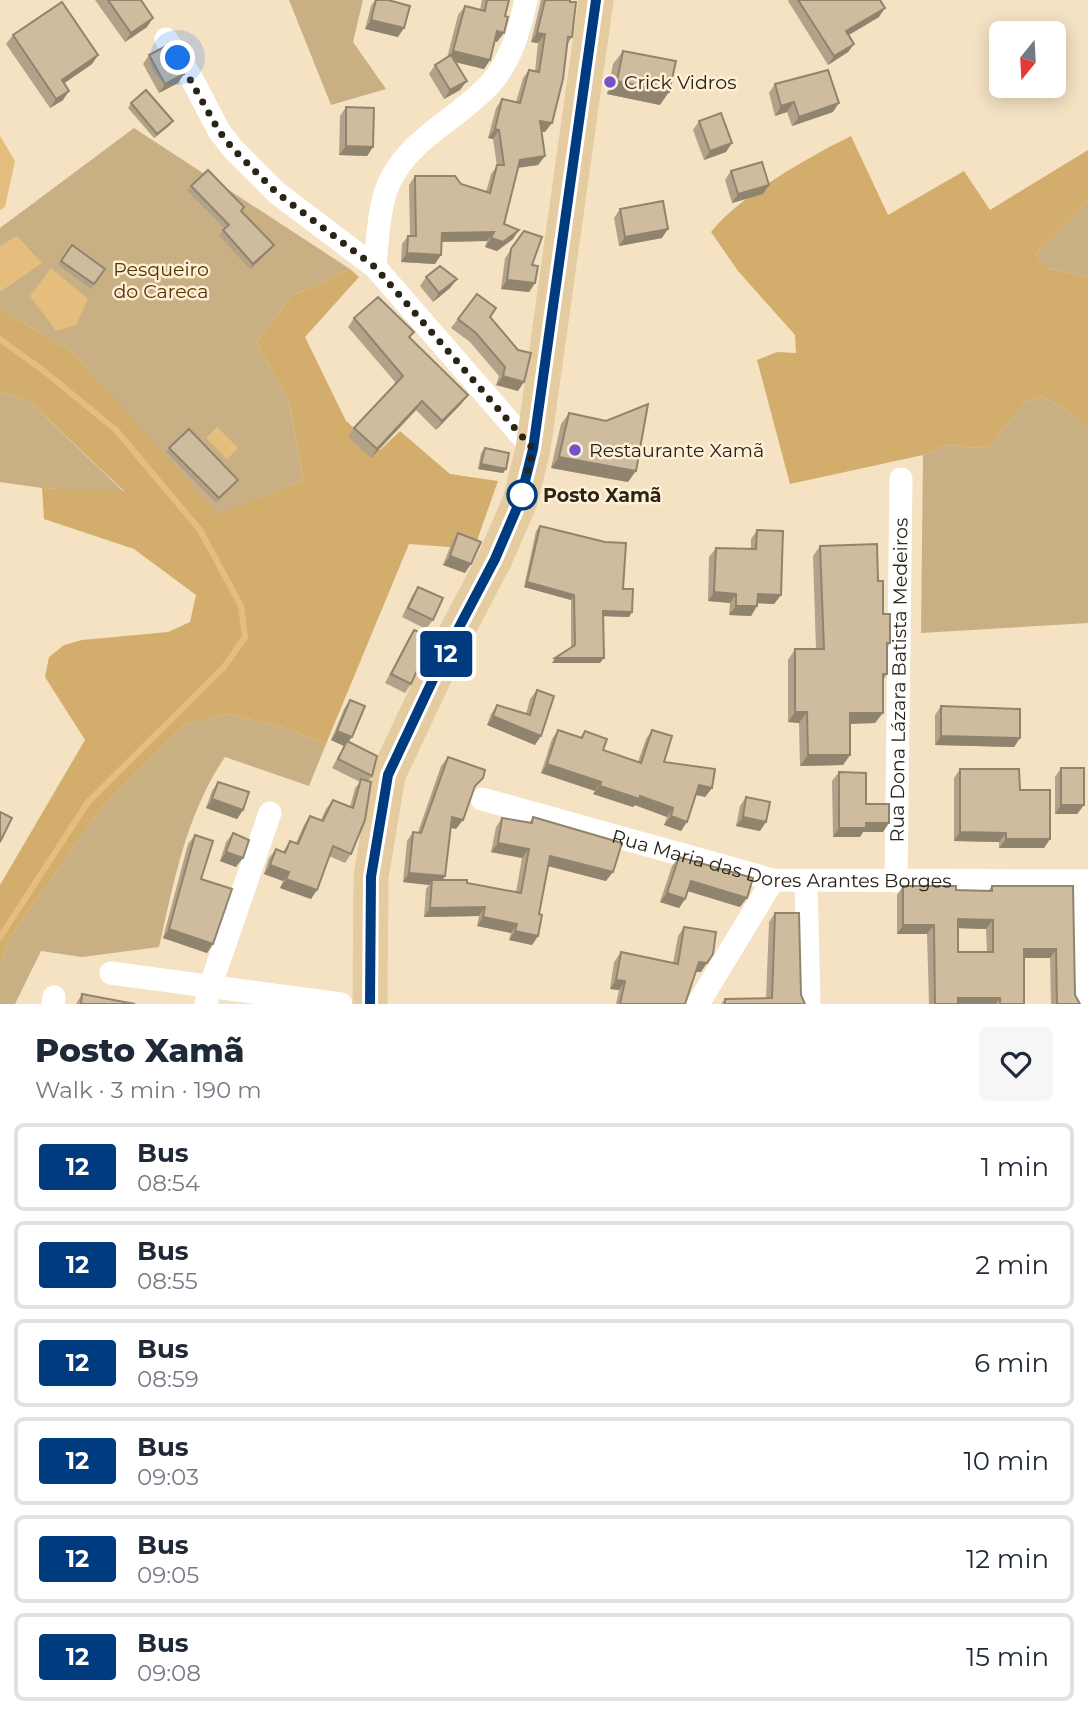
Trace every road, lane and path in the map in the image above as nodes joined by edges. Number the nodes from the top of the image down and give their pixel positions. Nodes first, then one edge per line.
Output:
1 (526, 0) edge
2 (596, 0) edge
3 (166, 39) dead end
4 (375, 267) junction
5 (533, 449) junction
6 (901, 479) dead end
7 (482, 799) dead end
8 (270, 813) dead end
9 (773, 880) junction
10 (806, 881) junction
11 (896, 881) junction
12 (1084, 881) edge
13 (111, 973) dead end
14 (208, 995) edge
15 (341, 1004) edge
16 (370, 1004) edge
17 (698, 1004) edge
18 (808, 1004) edge
19 (1083, 1004) edge

1 - 4 street
2 - 5 main road
3 - 4 street
4 - 5 street
5 - 16 main road
6 - 11 street, Rua Dona Lázara Batista Medeiros
7 - 9 street, Rua Maria das Dores Arantes Borges
8 - 14 street
9 - 10 street, Rua Maria das Dores Arantes Borges
9 - 17 street
10 - 11 street, Rua Maria das Dores Arantes Borges
10 - 18 street
11 - 12 street, Rua Maria das Dores Arantes Borges
12 - 19 street
13 - 14 street
14 - 15 street

